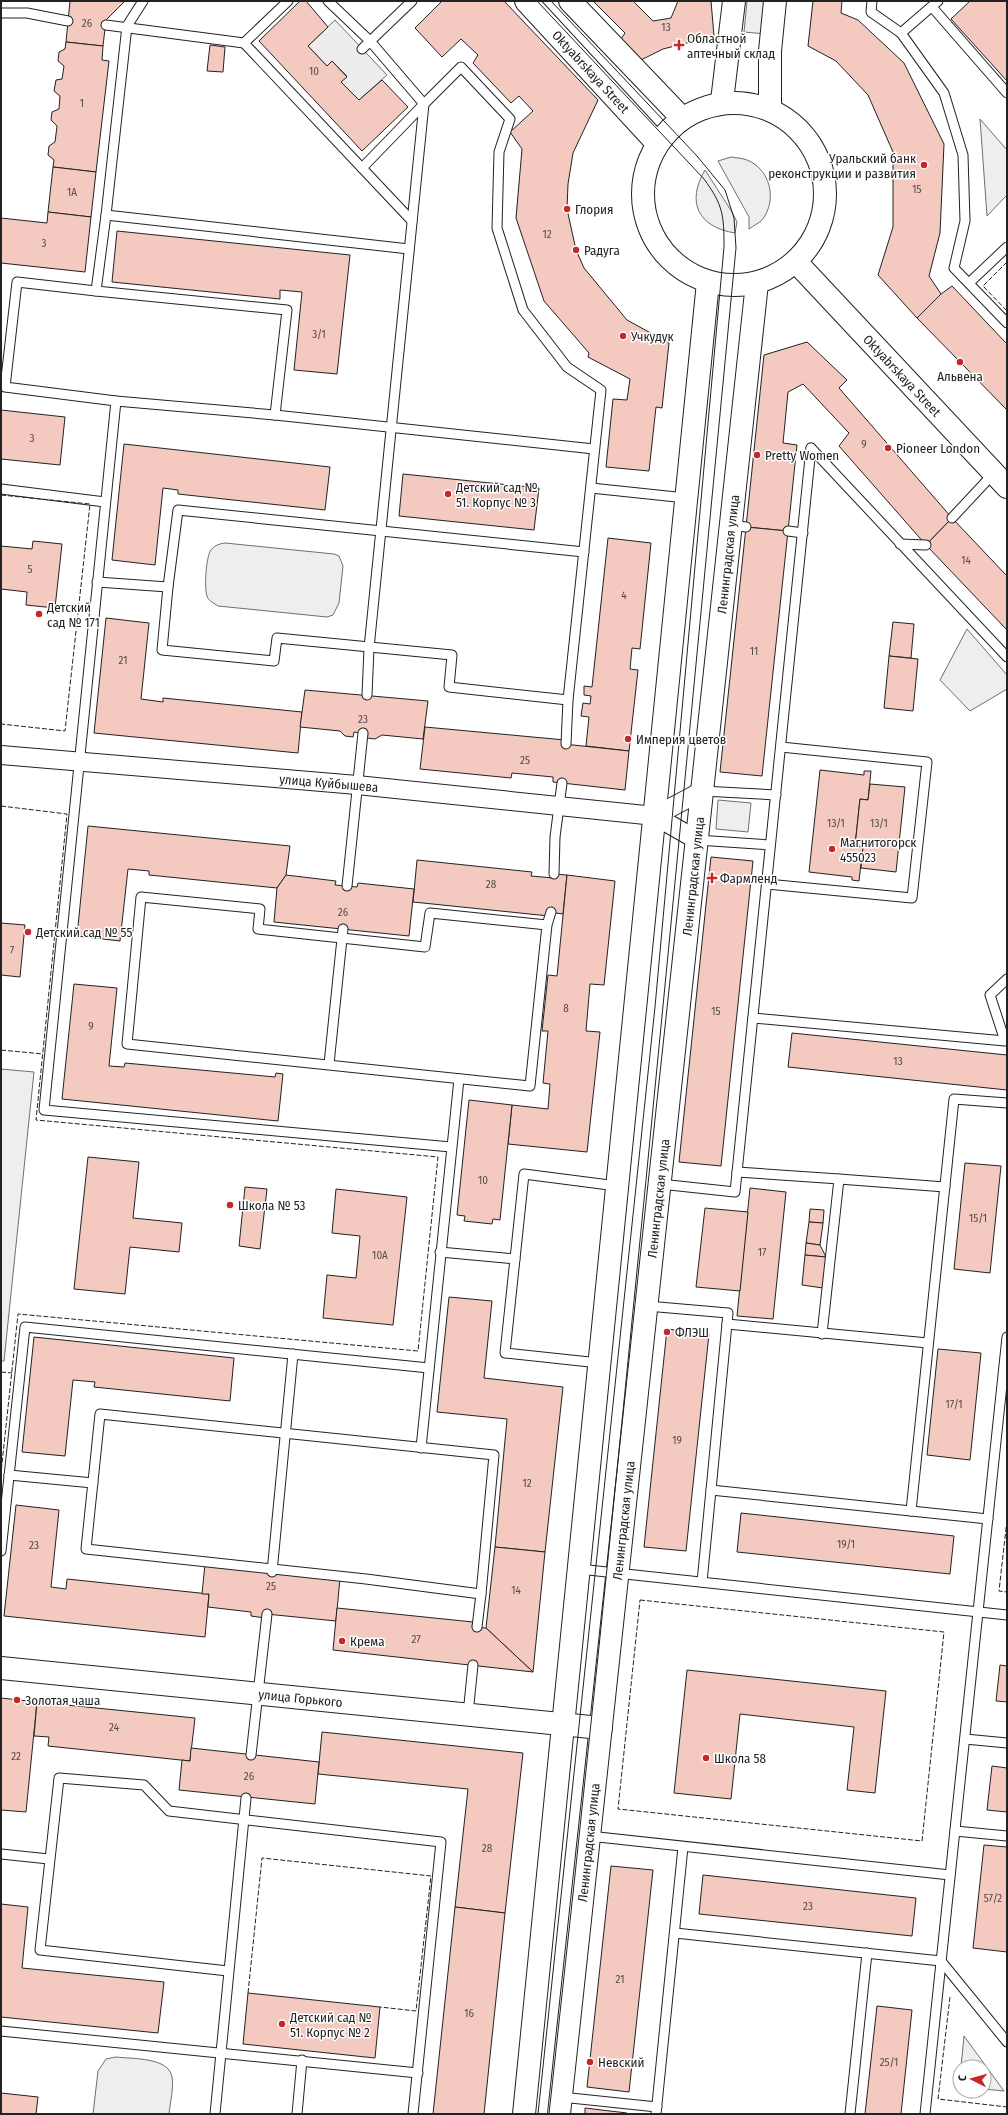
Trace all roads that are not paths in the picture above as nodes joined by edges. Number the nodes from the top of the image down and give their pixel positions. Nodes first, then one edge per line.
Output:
1 (143, 1) edge
2 (288, 1) edge
3 (328, 1) edge
4 (412, 1) edge
5 (526, 1) edge
6 (570, 1) edge
7 (734, 1) edge
8 (775, 1) edge
9 (872, 1) edge
10 (935, 4) edge
11 (1, 13) edge
12 (68, 21) dead end
13 (106, 25) dead end
14 (127, 26) junction
15 (901, 33) junction
16 (370, 41) junction
17 (244, 43) junction
18 (362, 49) dead end
19 (1007, 94) edge
20 (722, 101) junction
21 (424, 104) junction
22 (770, 110) junction
23 (681, 117) junction
24 (656, 142) junction
25 (362, 168) junction
26 (106, 215) junction
27 (412, 221) junction
28 (1007, 247) edge
29 (409, 249) junction
30 (797, 263) junction
31 (708, 282) junction
32 (757, 283) junction
33 (969, 283) junction
34 (96, 290) junction
35 (1007, 323) edge
36 (116, 401) junction
37 (275, 415) junction
38 (391, 427) junction
39 (594, 449) junction
40 (1001, 480) edge
41 (591, 488) junction
42 (1, 489) edge
43 (686, 498) junction
44 (105, 502) junction
45 (952, 518) dead end
46 (382, 531) junction
47 (788, 531) dead end
48 (803, 533) junction
49 (900, 544) junction
50 (926, 545) dead end
51 (584, 552) junction
52 (97, 582) junction
53 (168, 587) junction
54 (369, 648) junction
55 (1007, 657) edge
56 (367, 695) dead end
57 (568, 700) junction
58 (362, 733) dead end
59 (566, 744) dead end
60 (781, 747) junction
61 (1, 755) edge
62 (79, 762) junction
63 (562, 783) dead end
64 (357, 784) junction
65 (702, 791) junction
66 (776, 795) junction
67 (559, 806) junction
68 (656, 816) junction
69 (697, 840) junction
70 (770, 845) junction
71 (554, 874) dead end
72 (767, 884) junction
73 (347, 886) dead end
74 (551, 912) dead end
75 (547, 925) junction
76 (343, 929) dead end
77 (342, 939) junction
78 (1007, 980) edge
79 (752, 1018) junction
80 (1006, 1042) edge
81 (329, 1064) junction
82 (458, 1079) junction
83 (1007, 1103) edge
84 (451, 1147) junction
85 (737, 1172) junction
86 (839, 1179) junction
87 (660, 1184) junction
88 (617, 1186) junction
89 (945, 1187) junction
90 (440, 1252) junction
91 (515, 1259) junction
92 (647, 1306) junction
93 (727, 1324) junction
94 (822, 1334) junction
95 (1007, 1337) edge
96 (928, 1343) junction
97 (293, 1354) junction
98 (599, 1363) junction
99 (428, 1368) junction
100 (286, 1433) junction
101 (422, 1448) junction
102 (9, 1475) junction
103 (93, 1483) junction
104 (711, 1490) junction
105 (911, 1511) junction
106 (988, 1519) junction
107 (1, 1551) edge
108 (578, 1569) junction
109 (272, 1570) junction
110 (618, 1572) junction
111 (702, 1582) junction
112 (481, 1594) junction
113 (978, 1612) junction
114 (267, 1614) dead end
115 (1007, 1616) edge
116 (477, 1627) dead end
117 (473, 1665) dead end
118 (1, 1668) edge
119 (257, 1693) junction
120 (468, 1714) junction
121 (563, 1724) junction
122 (601, 1728) junction
123 (965, 1739) junction
124 (1007, 1743) edge
125 (251, 1755) dead end
126 (246, 1798) dead end
127 (244, 1820) junction
128 (955, 1831) junction
129 (589, 1836) junction
130 (1007, 1836) edge
131 (684, 1847) junction
132 (1, 1854) edge
133 (49, 1859) junction
134 (950, 1875) junction
135 (675, 1933) junction
136 (867, 1954) junction
137 (941, 1961) junction
138 (228, 1971) junction
139 (1, 2032) edge
140 (1007, 2042) edge
141 (220, 2053) junction
142 (302, 2060) junction
143 (418, 2073) junction
144 (560, 2106) edge
145 (656, 2110) edge
146 (214, 2114) edge
147 (297, 2114) edge
148 (413, 2114) edge
149 (524, 2114) edge
150 (850, 2114) edge
151 (925, 2114) edge

1 - 14 lane
2 - 17 lane
3 - 16 lane
4 - 16 lane
5 - 24 main road, Oktyabrskaya Street
6 - 23 main road
7 - 20 main road
8 - 22 main road
9 - 15 lane
10 - 15 lane
10 - 19 lane
11 - 12 lane
13 - 14 lane
14 - 17 lane
14 - 26 lane
15 - 33 lane
16 - 18 lane
16 - 21 lane
17 - 25 lane
20 - 22 main road
20 - 23 main road
21 - 25 lane
21 - 27 lane
21 - 39 lane
22 - 30 main road
23 - 24 main road
24 - 31 main road
25 - 27 lane
26 - 29 lane
26 - 34 lane
27 - 29 lane
28 - 33 lane
29 - 38 lane
30 - 32 main road
30 - 40 main road, Oktyabrskaya Street
31 - 32 main road
31 - 43 main road
32 - 65 main road, Ленинградская улица
33 - 35 lane
34 - 36 lane
34 - 37 lane
36 - 37 lane
36 - 44 lane
37 - 38 lane
38 - 39 lane
38 - 46 lane
39 - 41 lane
40 - 45 lane
41 - 43 lane
41 - 51 lane
42 - 44 lane
43 - 68 main road
44 - 52 lane
46 - 51 lane
46 - 53 lane
46 - 54 lane
47 - 48 lane
48 - 49 lane
48 - 60 lane
49 - 50 lane
49 - 55 lane
51 - 57 lane
52 - 53 lane
52 - 62 lane
53 - 54 lane
54 - 56 lane
54 - 57 lane
57 - 59 lane
58 - 64 lane
60 - 66 lane
60 - 72 lane
61 - 62 street, улица Куйбышева
62 - 64 street, улица Куйбышева
62 - 84 lane
63 - 67 lane
64 - 67 street, улица Куйбышева
64 - 73 lane
65 - 66 lane
65 - 68 street
65 - 69 main road, Ленинградская улица
66 - 70 lane
67 - 68 street, улица Куйбышева
67 - 71 lane
68 - 69 street, улица Куйбышева
68 - 88 main road
69 - 70 lane
69 - 87 main road, Ленинградская улица
70 - 72 lane
72 - 79 lane
74 - 75 lane
75 - 77 lane
75 - 82 lane
76 - 77 lane
77 - 81 lane
77 - 81 lane
78 - 80 lane
79 - 80 lane
79 - 85 lane
81 - 82 lane
82 - 84 lane
83 - 89 lane
84 - 90 lane
85 - 86 lane
85 - 87 lane
86 - 89 lane
86 - 94 lane
87 - 92 main road, Ленинградская улица
88 - 91 lane
88 - 98 main road
89 - 96 lane
90 - 91 lane
90 - 99 lane
91 - 98 lane
92 - 93 lane
92 - 110 main road, Ленинградская улица
93 - 94 lane
93 - 104 lane
94 - 96 lane
95 - 106 lane
96 - 105 lane
97 - 99 lane
97 - 100 lane
97 - 102 lane
98 - 108 main road
99 - 101 lane
100 - 101 lane
100 - 103 lane
100 - 109 lane
101 - 112 lane
102 - 103 lane
102 - 107 lane
103 - 109 lane
104 - 105 lane
104 - 111 lane
105 - 106 lane
106 - 113 lane
108 - 110 lane
108 - 121 main road
109 - 112 lane
110 - 111 lane
110 - 122 main road, Ленинградская улица
111 - 113 lane
112 - 116 lane
113 - 115 lane
113 - 123 lane
114 - 119 lane
117 - 120 lane
118 - 119 main road, улица Горького
119 - 120 main road, улица Горького
119 - 125 lane
120 - 121 main road, улица Горького
121 - 122 main road, улица Горького
121 - 149 main road
122 - 129 main road, Ленинградская улица
123 - 124 lane
123 - 128 lane
126 - 127 lane
127 - 133 lane
127 - 138 lane
127 - 143 lane
128 - 130 lane
128 - 134 lane
129 - 131 lane
129 - 144 main road, Ленинградская улица
131 - 134 lane
131 - 135 lane
132 - 133 lane
133 - 138 lane
134 - 137 lane
135 - 136 lane
135 - 145 lane
136 - 137 lane
136 - 150 lane
137 - 140 lane
137 - 151 lane
138 - 141 lane
139 - 141 lane
141 - 142 lane
141 - 146 lane
142 - 143 lane
142 - 147 lane
143 - 148 lane
144 - 145 lane

